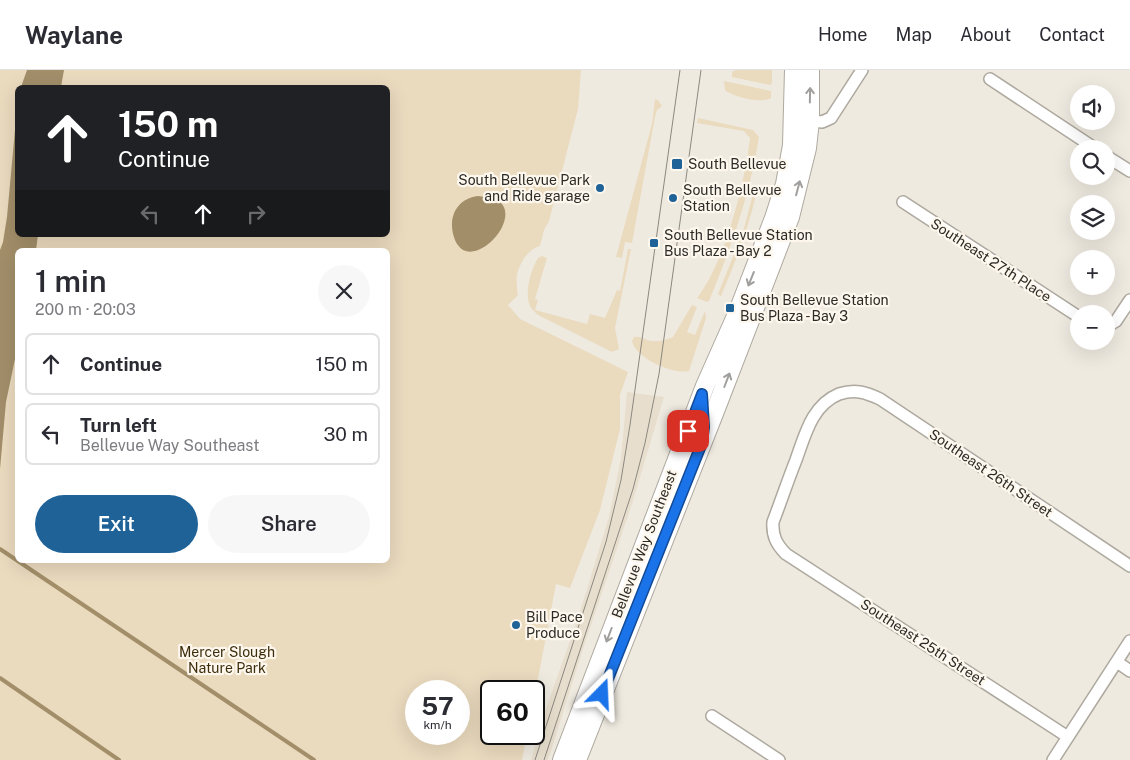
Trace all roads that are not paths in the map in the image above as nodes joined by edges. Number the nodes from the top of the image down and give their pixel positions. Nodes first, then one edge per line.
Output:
1 (794, 70) edge
2 (810, 70) edge
3 (862, 70) edge
4 (990, 78) dead end
5 (802, 120) junction
6 (1083, 140) edge
7 (1115, 162) edge
8 (1130, 171) edge
9 (902, 202) dead end
10 (1130, 300) edge
11 (1070, 311) edge
12 (1115, 322) edge
13 (849, 391) joint
14 (702, 394) junction
15 (702, 443) junction
16 (1130, 566) edge
17 (1130, 641) edge
18 (1117, 662) junction
19 (1130, 671) edge
20 (712, 716) dead end
21 (1068, 737) junction
22 (562, 760) edge
23 (576, 760) edge
24 (779, 760) edge
25 (1053, 760) edge

1 - 5 main road, Bellevue Way Southeast
5 -> 2 main road, Bellevue Way Southeast
3 - 5 street
4 - 6 street
5 -> 14 main road, Bellevue Way Southeast
15 -> 5 main road, Bellevue Way Southeast
7 - 8 street
9 - 11 street, Southeast 27th Place
10 - 12 street
13 - 16 street, Southeast 26th Street
13 - 21 street, Southeast 25th Street
14 - 15 main road
14 -> 22 main road, Bellevue Way Southeast
15 - 23 main road, Bellevue Way Southeast
17 - 18 street
18 - 19 street
18 - 21 street
20 - 24 street
21 - 25 street

